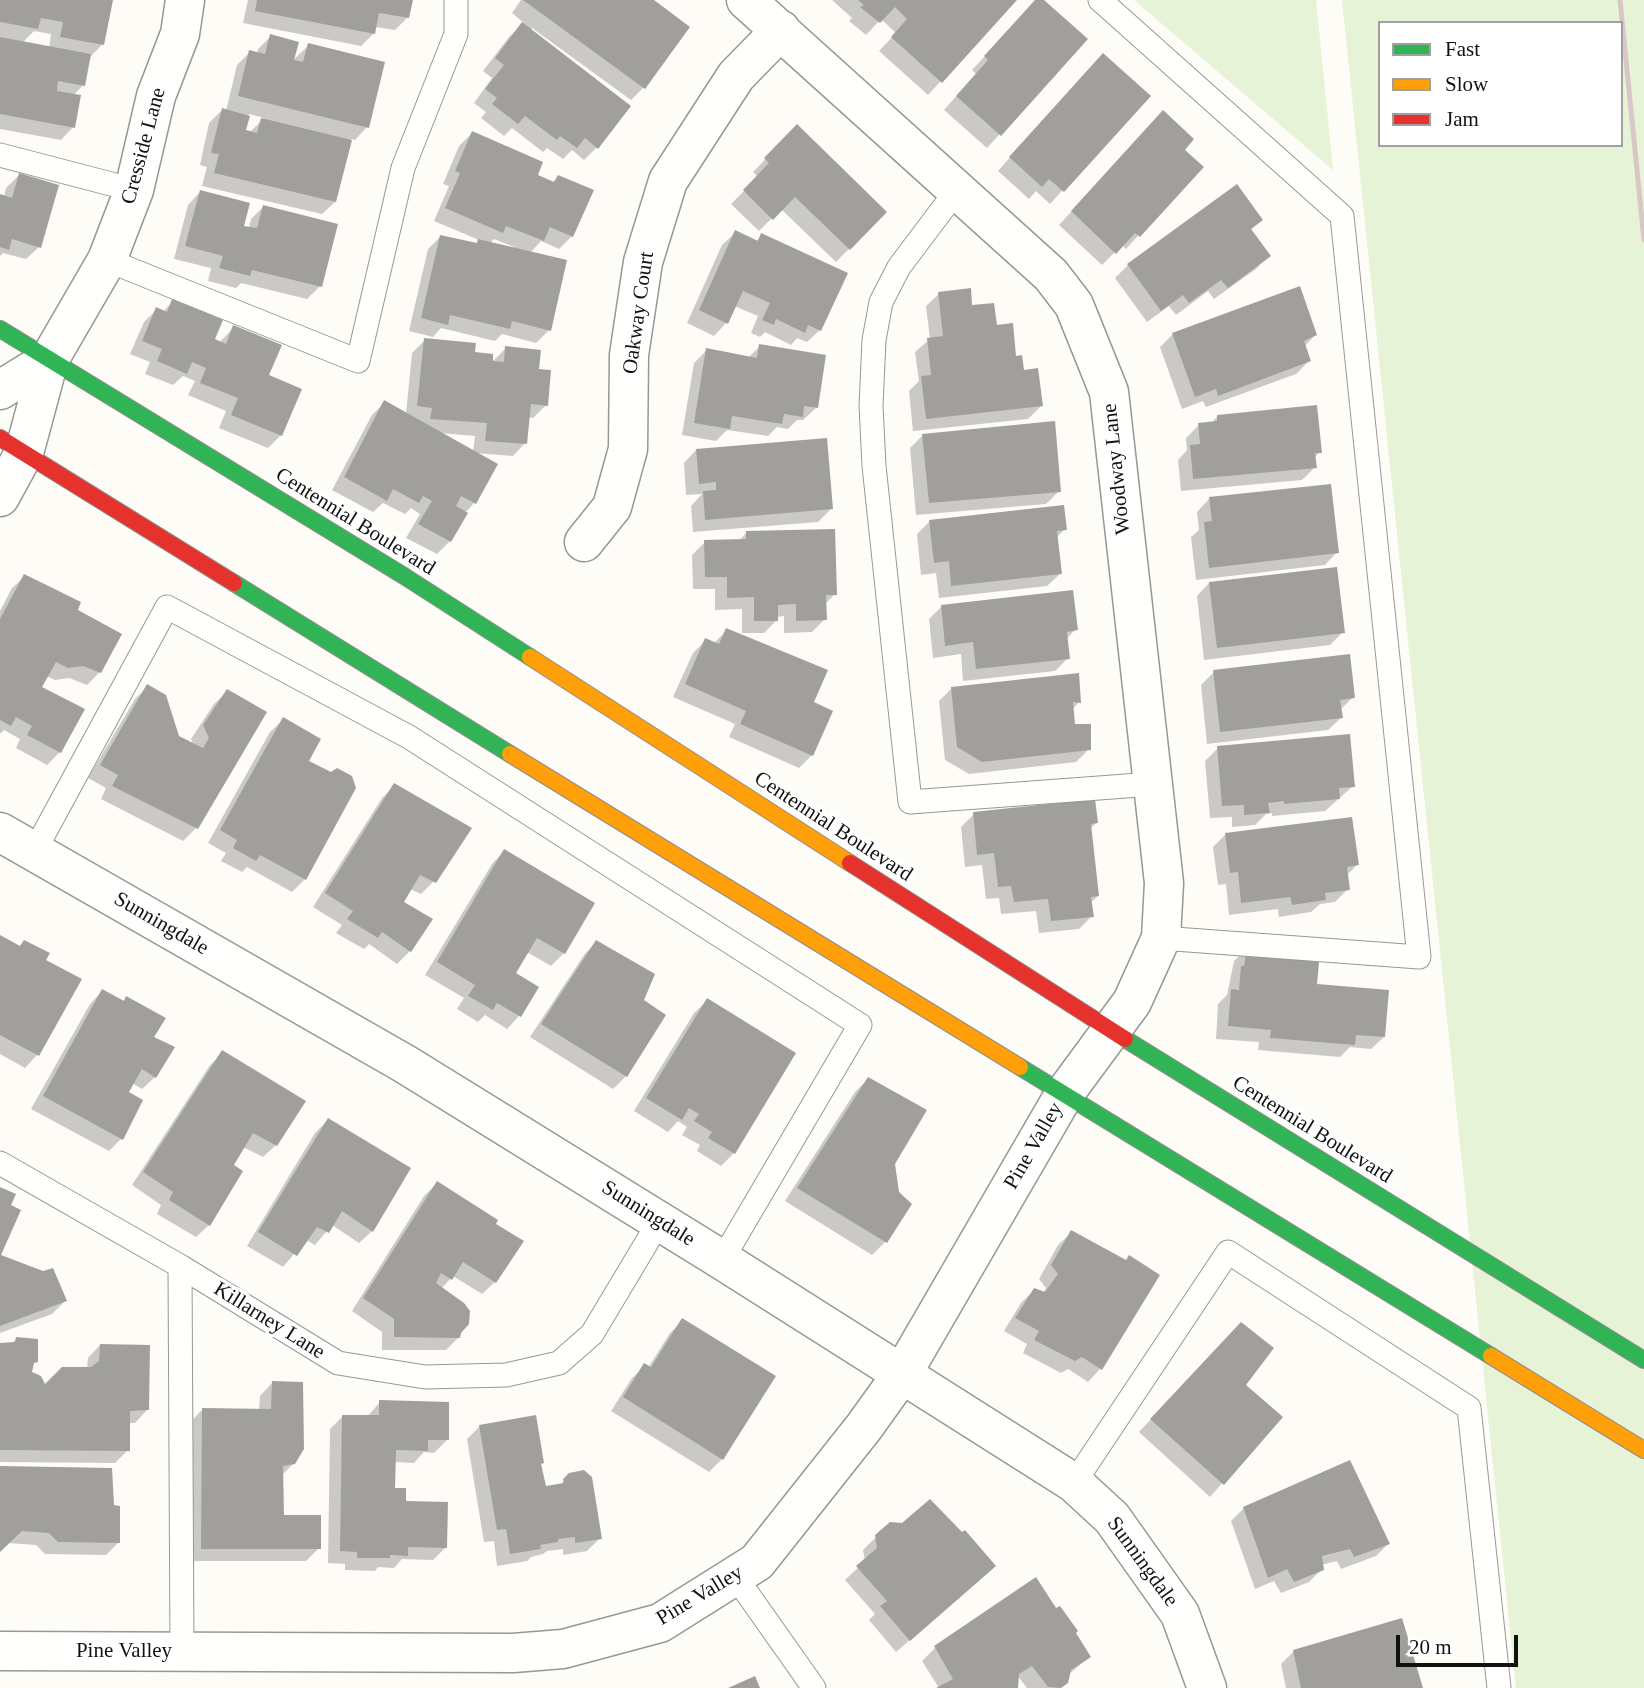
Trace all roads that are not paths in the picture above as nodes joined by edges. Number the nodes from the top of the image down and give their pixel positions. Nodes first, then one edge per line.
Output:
1 (186, 0) edge
2 (456, 0) edge
3 (746, 0) edge
4 (1100, 0) edge
5 (781, 30) junction
6 (0, 155) edge
7 (134, 190) junction
8 (957, 190) junction
9 (107, 260) junction
10 (0, 329) edge
11 (49, 360) junction
12 (0, 390) edge
13 (12, 445) edge
14 (0, 497) edge
15 (584, 542) dead end
16 (1153, 784) junction
17 (0, 832) edge
18 (34, 852) junction
19 (1161, 939) junction
20 (1112, 1031) junction
21 (1065, 1093) junction
22 (0, 1163) edge
23 (659, 1222) junction
24 (722, 1260) junction
25 (180, 1266) junction
26 (1644, 1360) edge
27 (902, 1374) junction
28 (1644, 1450) edge
29 (1073, 1483) junction
30 (735, 1576) junction
31 (0, 1651) edge
32 (182, 1651) junction
33 (814, 1688) edge
34 (1207, 1688) edge
35 (1499, 1688) edge

1 - 7 street, Cresside Lane
2 - 9 lane
3 - 5 street, Woodway Lane
4 - 19 lane
5 - 8 street, Woodway Lane
5 - 15 street, Oakway Court
6 - 7 lane
7 - 9 street, Cresside Lane
8 - 16 street, Woodway Lane
8 - 16 lane
9 - 11 street, Cresside Lane
10 - 11 main road, Centennial Boulevard
11 - 12 street
11 - 13 street
11 - 20 main road, Centennial Boulevard
13 - 14 street
13 - 21 main road
16 - 19 street, Woodway Lane
17 - 18 street, Sunningdale
18 - 23 street, Sunningdale
18 - 24 lane
19 - 20 street, Woodway Lane
20 - 21 street, Pine Valley
20 - 26 main road, Centennial Boulevard
21 - 27 street, Pine Valley
21 - 28 main road
22 - 25 lane, Killarney Lane
23 - 24 street, Sunningdale
23 - 25 lane, Killarney Lane
24 - 27 street, Sunningdale
25 - 32 lane
27 - 29 street, Sunningdale
27 - 30 street, Pine Valley
29 - 34 street, Sunningdale
29 - 35 lane
30 - 32 street, Pine Valley
30 - 33 lane
31 - 32 street, Pine Valley

